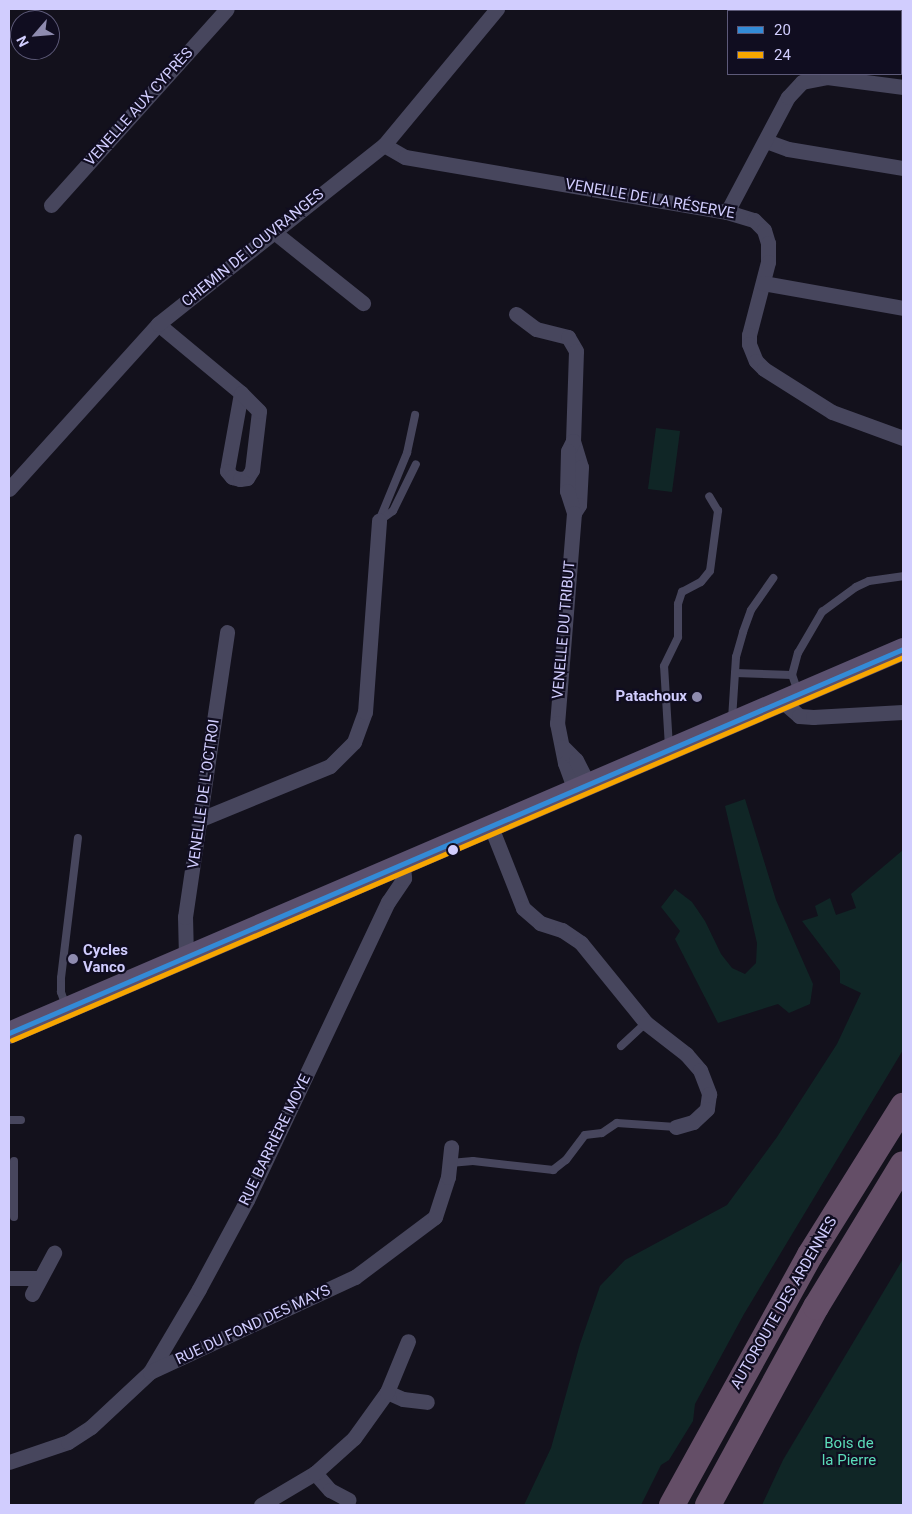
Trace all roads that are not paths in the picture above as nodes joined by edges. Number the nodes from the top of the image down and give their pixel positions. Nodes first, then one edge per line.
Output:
1 (227, 9) edge
2 (497, 9) edge
3 (903, 87) edge
4 (766, 141) junction
5 (384, 144) junction
6 (903, 168) edge
7 (52, 204) dead end
8 (727, 212) junction
9 (274, 232) junction
10 (763, 283) junction
11 (363, 303) dead end
12 (903, 308) edge
13 (516, 314) dead end
14 (158, 324) junction
15 (241, 393) junction
16 (416, 415) dead end
17 (233, 433) junction
18 (903, 438) edge
19 (254, 451) junction
20 (416, 464) dead end
21 (9, 489) edge
22 (709, 496) dead end
23 (379, 521) junction
24 (903, 576) edge
25 (773, 578) dead end
26 (227, 632) dead end
27 (903, 649) edge
28 (735, 673) junction
29 (791, 690) junction
30 (903, 712) edge
31 (732, 723) junction
32 (669, 749) junction
33 (582, 788) junction
34 (201, 819) junction
35 (490, 827) junction
36 (78, 838) dead end
37 (403, 864) junction
38 (381, 873) junction
39 (388, 902) junction
40 (186, 957) junction
41 (67, 1008) junction
42 (646, 1023) junction
43 (9, 1033) edge
44 (622, 1046) dead end
45 (903, 1106) edge
46 (9, 1120) edge
47 (21, 1120) dead end
48 (676, 1127) joint
49 (451, 1147) dead end
50 (14, 1161) dead end
51 (450, 1163) junction
52 (903, 1164) edge
53 (11, 1205) edge
54 (14, 1218) dead end
55 (54, 1253) dead end
56 (9, 1278) edge
57 (40, 1278) junction
58 (32, 1294) dead end
59 (408, 1341) dead end
60 (150, 1372) junction
61 (387, 1392) junction
62 (427, 1402) dead end
63 (9, 1462) edge
64 (315, 1473) junction
65 (349, 1500) dead end
66 (262, 1505) edge
67 (672, 1505) edge
68 (708, 1505) edge

1 - 7 street, VENELLE AUX CYPRÈS
2 - 5 street, CHEMIN DE LOUVRANGES
3 - 4 street
4 - 6 street
4 - 8 street
5 - 8 street, VENELLE DE LA RÉSERVE
5 - 9 street, CHEMIN DE LOUVRANGES
8 - 10 street, VENELLE DE LA RÉSERVE
9 - 11 street
9 - 14 street, CHEMIN DE LOUVRANGES
10 - 12 street
10 - 18 street, VENELLE DE LA RÉSERVE
13 - 33 street, VENELLE DU TRIBUT
14 - 15 street
14 - 21 street, CHEMIN DE LOUVRANGES
15 - 17 street
15 - 19 street
16 - 23 lane
17 - 19 street
17 - 19 street
20 - 23 lane
22 - 32 lane
23 - 34 street
24 - 29 lane
25 - 28 lane
26 - 34 street, VENELLE DE L'OCTROI
27 - 29 main road
28 - 29 lane
28 - 31 lane
29 - 30 street
29 - 31 main road
31 - 32 main road
32 - 33 main road
33 - 35 main road
34 - 40 street, VENELLE DE L'OCTROI
35 - 37 main road
35 - 42 street
36 - 41 lane
37 - 38 main road
37 - 39 street, RUE BARRIÈRE MOYE
38 - 39 street
38 - 40 main road
39 - 60 street, RUE BARRIÈRE MOYE
40 - 41 main road
41 - 43 main road
42 - 44 lane
42 - 48 street
45 - 67 highway, AUTOROUTE DES ARDENNES
46 - 47 lane
48 - 51 lane
49 - 51 street, RUE DU FOND DES MAYS
50 - 53 lane
51 - 60 street, RUE DU FOND DES MAYS
52 - 68 highway, AUTOROUTE DES ARDENNES
53 - 54 lane
55 - 57 street
56 - 57 street
57 - 58 street
59 - 61 street
60 - 63 street, RUE DU FOND DES MAYS
61 - 62 street
61 - 64 street
64 - 65 street
64 - 66 street

